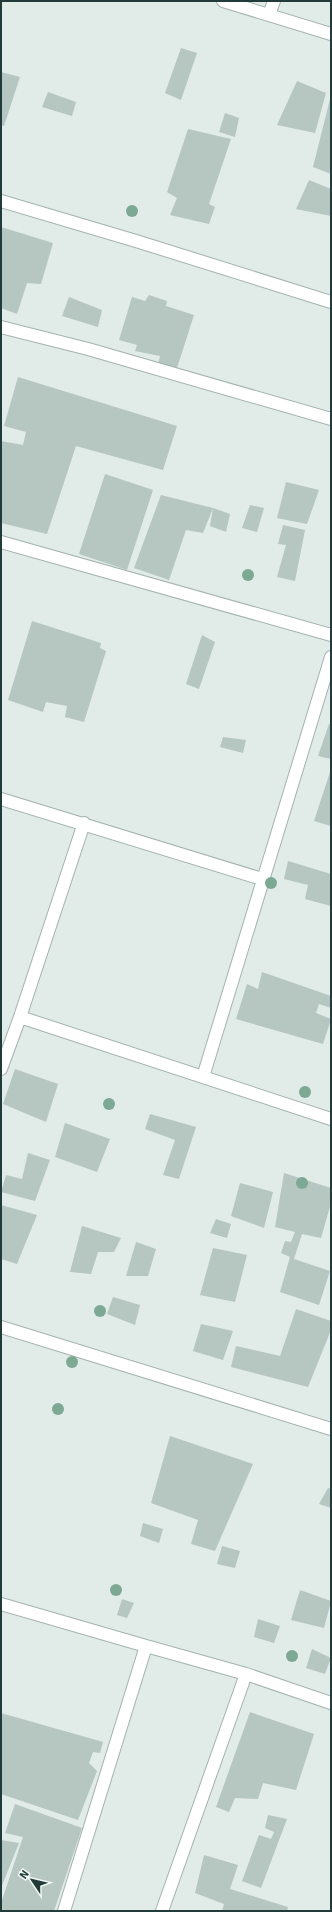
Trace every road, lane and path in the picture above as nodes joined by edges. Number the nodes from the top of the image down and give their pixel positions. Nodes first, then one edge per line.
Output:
1 (223, 1) edge
2 (274, 1) edge
3 (269, 15) junction
4 (331, 34) edge
5 (1, 201) edge
6 (331, 302) edge
7 (1, 326) edge
8 (331, 419) edge
9 (1, 542) edge
10 (331, 635) edge
11 (331, 657) edge
12 (1, 799) edge
13 (84, 823) junction
14 (262, 879) junction
15 (20, 1017) junction
16 (1, 1069) edge
17 (203, 1077) junction
18 (331, 1119) edge
19 (1, 1327) edge
20 (331, 1429) edge
21 (1, 1604) edge
22 (146, 1646) junction
23 (246, 1674) junction
24 (331, 1703) edge
25 (64, 1911) edge
26 (162, 1911) edge

1 - 3 street
2 - 3 street
3 - 4 street
5 - 6 street
7 - 8 street
9 - 10 street
11 - 14 street
12 - 13 street
13 - 14 street
13 - 15 street
14 - 17 street
15 - 16 street
15 - 17 street
17 - 18 street
19 - 20 street
21 - 22 street
22 - 23 street
22 - 25 street
23 - 24 street
23 - 26 street

